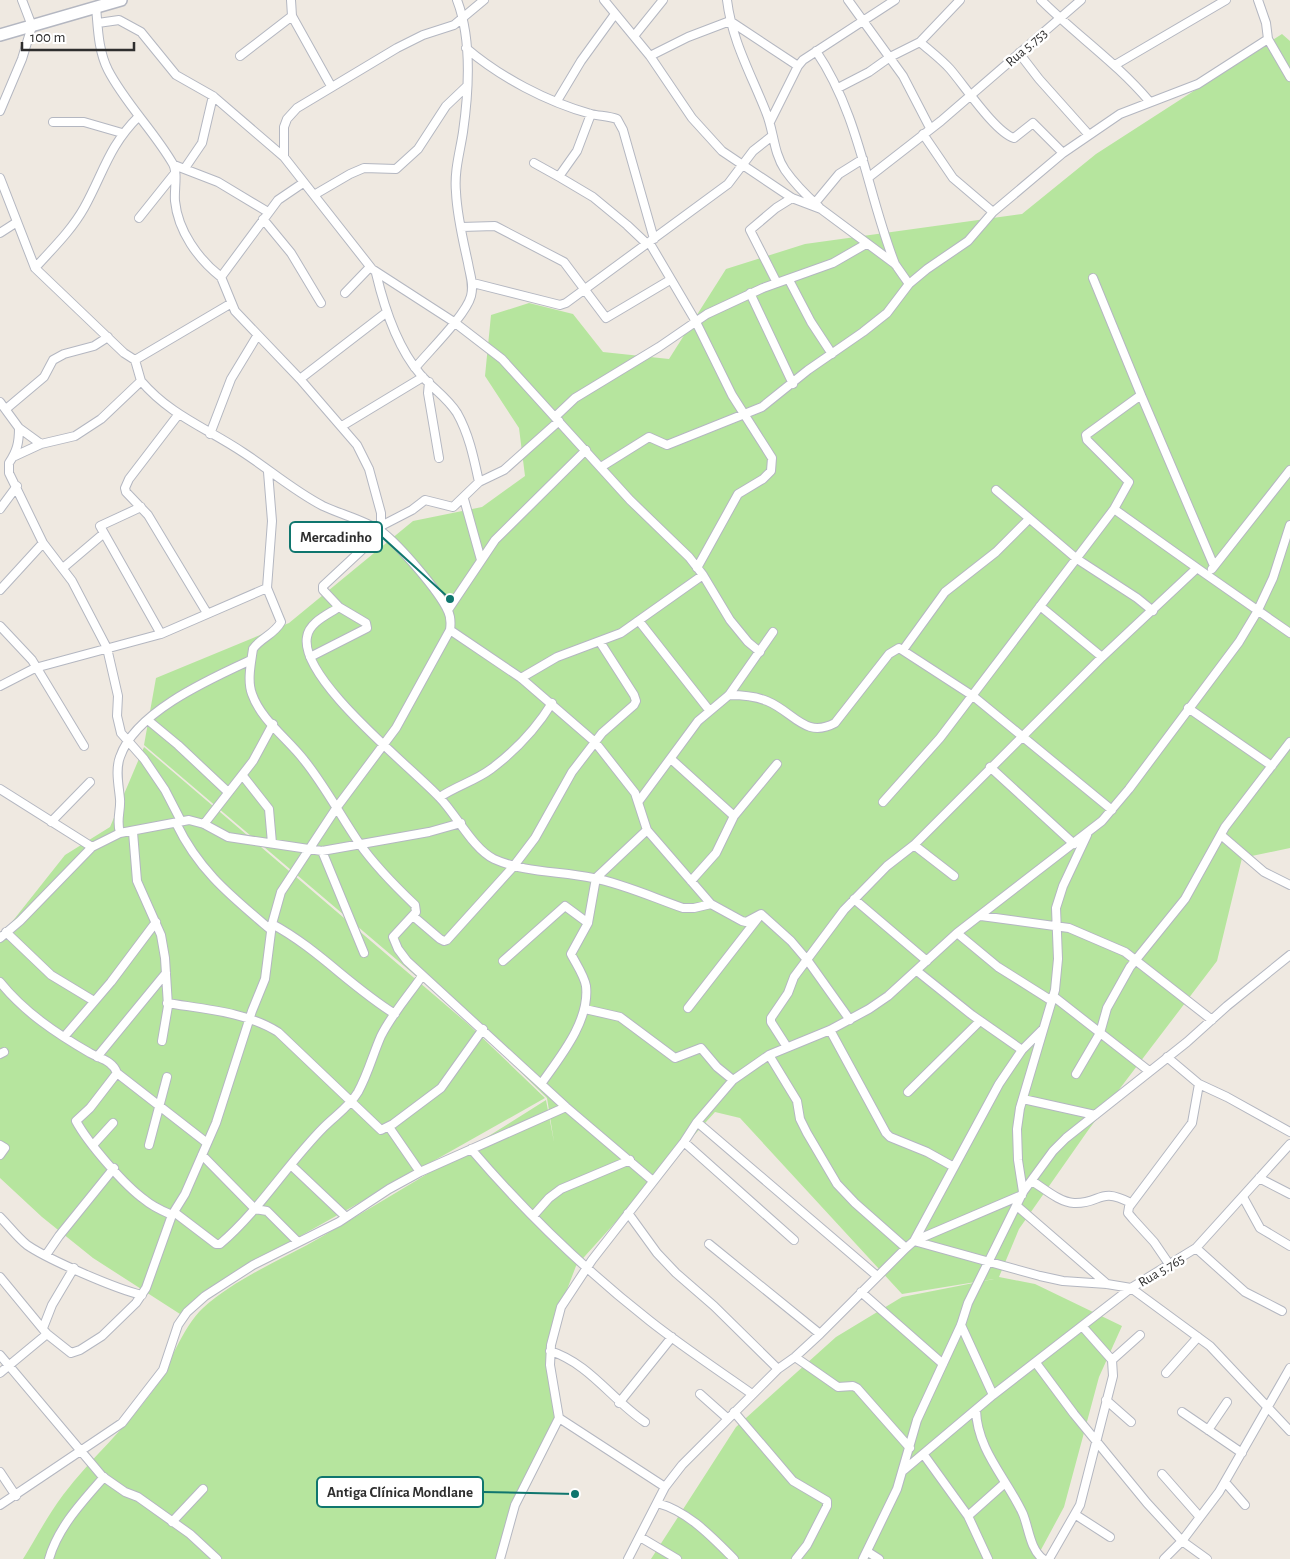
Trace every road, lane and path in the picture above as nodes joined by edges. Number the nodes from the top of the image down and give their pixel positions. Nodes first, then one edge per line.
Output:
1 (22, 0) edge
2 (121, 0) edge
3 (291, 0) edge
4 (457, 0) edge
5 (484, 0) edge
6 (604, 0) edge
7 (663, 0) edge
8 (727, 0) edge
9 (848, 0) edge
10 (895, 0) edge
11 (960, 0) edge
12 (1041, 0) edge
13 (1081, 0) edge
14 (1226, 0) edge
15 (1258, 0) edge
16 (90, 5) edge
17 (615, 14) junction
18 (292, 16) junction
19 (464, 18) junction
20 (1059, 19) junction
21 (862, 20) junction
22 (730, 21) junction
23 (98, 23) junction
24 (32, 26) junction
25 (0, 35) edge
26 (634, 36) junction
27 (1268, 39) junction
28 (920, 42) junction
29 (466, 48) junction
30 (816, 51) junction
31 (1019, 53) junction
32 (240, 56) dead end
33 (650, 56) junction
34 (890, 57) junction
35 (1115, 65) junction
36 (798, 66) junction
37 (1290, 77) edge
38 (331, 86) junction
39 (467, 86) junction
40 (838, 88) junction
41 (969, 94) junction
42 (213, 96) junction
43 (1149, 101) junction
44 (557, 102) junction
45 (0, 111) edge
46 (591, 114) junction
47 (139, 116) junction
48 (53, 122) dead end
49 (770, 122) junction
50 (930, 128) junction
51 (122, 133) junction
52 (923, 134) junction
53 (1089, 135) junction
54 (772, 136) junction
55 (1063, 153) junction
56 (284, 157) junction
57 (863, 159) junction
58 (534, 163) dead end
59 (743, 166) junction
60 (184, 168) junction
61 (174, 169) junction
62 (869, 177) junction
63 (0, 178) edge
64 (561, 178) junction
65 (303, 183) junction
66 (314, 195) junction
67 (792, 198) junction
68 (814, 203) junction
69 (821, 209) junction
70 (268, 212) junction
71 (993, 212) junction
72 (138, 218) dead end
73 (263, 219) junction
74 (17, 222) junction
75 (461, 227) junction
76 (0, 233) edge
77 (650, 242) junction
78 (866, 244) junction
79 (895, 264) junction
80 (34, 268) junction
81 (373, 270) junction
82 (221, 277) junction
83 (1093, 278) dead end
84 (670, 280) junction
85 (789, 280) junction
86 (473, 283) junction
87 (777, 283) junction
88 (909, 284) junction
89 (586, 290) junction
90 (345, 293) dead end
91 (750, 293) junction
92 (230, 304) junction
93 (321, 304) dead end
94 (387, 312) junction
95 (695, 320) junction
96 (454, 322) junction
97 (257, 336) junction
98 (108, 337) junction
99 (832, 354) junction
100 (135, 360) junction
101 (415, 368) junction
102 (300, 379) junction
103 (426, 380) junction
104 (141, 381) junction
105 (793, 384) junction
106 (1140, 395) junction
107 (0, 402) edge
108 (6, 409) junction
109 (178, 415) junction
110 (746, 415) junction
111 (558, 419) junction
112 (342, 426) junction
113 (19, 428) junction
114 (210, 434) junction
115 (41, 444) junction
116 (586, 450) junction
117 (16, 456) junction
118 (439, 458) dead end
119 (602, 468) junction
120 (1290, 470) edge
121 (268, 472) junction
122 (479, 482) junction
123 (17, 486) junction
124 (996, 490) dead end
125 (464, 499) junction
126 (141, 507) junction
127 (0, 509) edge
128 (1114, 509) junction
129 (1029, 519) junction
130 (1290, 526) edge
131 (381, 529) junction
132 (103, 534) junction
133 (43, 543) junction
134 (1077, 559) junction
135 (480, 560) junction
136 (1214, 566) junction
137 (63, 568) junction
138 (697, 568) junction
139 (1197, 568) junction
140 (1208, 574) junction
141 (703, 575) junction
142 (267, 588) junction
143 (0, 590) edge
144 (1040, 606) junction
145 (339, 607) junction
146 (448, 610) junction
147 (1153, 611) junction
148 (1257, 612) junction
149 (207, 613) junction
150 (639, 621) junction
151 (0, 626) edge
152 (450, 630) junction
153 (774, 632) dead end
154 (1290, 633) edge
155 (161, 634) junction
156 (600, 642) junction
157 (107, 648) junction
158 (903, 650) junction
159 (760, 652) junction
160 (1102, 656) junction
161 (310, 657) junction
162 (251, 660) junction
163 (35, 668) junction
164 (521, 678) junction
165 (0, 686) edge
166 (729, 695) junction
167 (973, 696) junction
168 (552, 703) junction
169 (1188, 708) junction
170 (709, 710) junction
171 (149, 721) junction
172 (273, 724) junction
173 (1022, 735) junction
174 (127, 740) junction
175 (595, 742) junction
176 (1290, 742) edge
177 (384, 745) junction
178 (84, 746) dead end
179 (671, 759) junction
180 (777, 764) dead end
181 (1272, 766) junction
182 (990, 767) junction
183 (243, 776) junction
184 (90, 782) dead end
185 (0, 789) edge
186 (228, 792) junction
187 (440, 798) junction
188 (639, 801) junction
189 (883, 802) dead end
190 (337, 807) junction
191 (1112, 810) junction
192 (734, 816) junction
193 (51, 822) junction
194 (178, 822) junction
195 (462, 823) junction
196 (204, 824) junction
197 (647, 830) junction
198 (133, 832) junction
199 (120, 833) junction
200 (1088, 833) junction
201 (1221, 835) junction
202 (272, 843) junction
203 (360, 843) junction
204 (1074, 844) junction
205 (914, 846) junction
206 (92, 847) junction
207 (312, 848) junction
208 (322, 851) junction
209 (513, 867) junction
210 (954, 876) dead end
211 (596, 878) junction
212 (691, 881) junction
213 (1290, 885) edge
214 (854, 899) junction
215 (711, 904) junction
216 (761, 914) junction
217 (413, 916) junction
218 (981, 916) junction
219 (156, 922) junction
220 (588, 923) junction
221 (1055, 925) junction
222 (271, 927) junction
223 (957, 933) junction
224 (3, 935) edge
225 (364, 953) dead end
226 (1290, 955) edge
227 (1136, 959) junction
228 (503, 961) dead end
229 (808, 961) junction
230 (927, 961) junction
231 (917, 971) junction
232 (166, 973) junction
233 (422, 976) junction
234 (0, 982) edge
235 (1053, 999) junction
236 (94, 1001) junction
237 (167, 1003) junction
238 (688, 1008) dead end
239 (585, 1009) junction
240 (395, 1014) junction
241 (249, 1020) junction
242 (850, 1020) junction
243 (1212, 1020) junction
244 (980, 1021) junction
245 (483, 1029) junction
246 (1044, 1029) junction
247 (830, 1030) junction
248 (1100, 1033) junction
249 (64, 1037) junction
250 (162, 1042) dead end
251 (787, 1046) junction
252 (1022, 1050) junction
253 (769, 1055) junction
254 (96, 1057) junction
255 (1167, 1058) junction
256 (1149, 1071) junction
257 (117, 1073) junction
258 (1076, 1074) dead end
259 (167, 1077) dead end
260 (733, 1080) junction
261 (541, 1084) junction
262 (1199, 1084) junction
263 (908, 1092) dead end
264 (1023, 1099) junction
265 (351, 1101) junction
266 (566, 1107) junction
267 (159, 1108) junction
268 (1095, 1115) junction
269 (697, 1122) junction
270 (112, 1123) dead end
271 (389, 1127) junction
272 (1290, 1132) edge
273 (684, 1142) junction
274 (207, 1143) junction
275 (0, 1144) edge
276 (1290, 1144) edge
277 (93, 1145) junction
278 (148, 1145) dead end
279 (471, 1149) junction
280 (0, 1155) edge
281 (202, 1155) junction
282 (630, 1160) junction
283 (292, 1166) junction
284 (954, 1167) junction
285 (114, 1168) junction
286 (420, 1172) junction
287 (1259, 1178) junction
288 (1032, 1181) junction
289 (653, 1182) junction
290 (1023, 1194) junction
291 (1290, 1194) edge
292 (1243, 1196) junction
293 (1131, 1204) junction
294 (1017, 1206) junction
295 (255, 1209) junction
296 (628, 1213) junction
297 (173, 1214) junction
298 (534, 1216) junction
299 (0, 1217) edge
300 (346, 1217) junction
301 (794, 1240) dead end
302 (297, 1241) junction
303 (914, 1241) junction
304 (710, 1244) dead end
305 (1290, 1246) edge
306 (906, 1248) junction
307 (1196, 1248) junction
308 (46, 1255) junction
309 (989, 1261) junction
310 (1169, 1264) junction
311 (587, 1267) junction
312 (74, 1268) junction
313 (877, 1276) junction
314 (0, 1277) edge
315 (1107, 1284) junction
316 (1131, 1288) junction
317 (861, 1292) junction
318 (142, 1295) junction
319 (1282, 1311) dead end
320 (961, 1325) junction
321 (1082, 1326) junction
322 (45, 1331) junction
323 (820, 1334) junction
324 (1140, 1335) dead end
325 (672, 1337) junction
326 (1198, 1337) junction
327 (550, 1351) junction
328 (0, 1355) edge
329 (795, 1357) junction
330 (1112, 1360) junction
331 (1036, 1363) junction
332 (943, 1364) junction
333 (9, 1365) junction
334 (1290, 1368) edge
335 (778, 1369) junction
336 (0, 1373) edge
337 (1166, 1373) dead end
338 (700, 1394) dead end
339 (752, 1394) junction
340 (993, 1395) junction
341 (1106, 1400) junction
342 (1227, 1402) dead end
343 (619, 1404) junction
344 (1268, 1407) junction
345 (976, 1410) junction
346 (734, 1412) junction
347 (1182, 1412) dead end
348 (559, 1418) junction
349 (727, 1418) junction
350 (645, 1422) dead end
351 (1131, 1422) dead end
352 (1208, 1430) junction
353 (1290, 1431) edge
354 (1095, 1439) junction
355 (910, 1448) junction
356 (82, 1451) junction
357 (1242, 1453) junction
358 (924, 1455) junction
359 (904, 1470) junction
360 (0, 1472) edge
361 (1162, 1474) dead end
362 (104, 1477) junction
363 (1225, 1482) junction
364 (1005, 1483) junction
365 (666, 1487) junction
366 (203, 1489) dead end
367 (16, 1496) junction
368 (657, 1503) junction
369 (0, 1505) edge
370 (1246, 1505) dead end
371 (968, 1516) junction
372 (1076, 1516) junction
373 (1199, 1516) junction
374 (172, 1522) junction
375 (640, 1537) junction
376 (1110, 1537) dead end
377 (1182, 1541) junction
378 (868, 1552) junction
379 (49, 1559) edge
380 (217, 1559) edge
381 (500, 1559) edge
382 (628, 1559) edge
383 (676, 1559) edge
384 (734, 1559) edge
385 (796, 1559) edge
386 (863, 1559) edge
387 (879, 1559) edge
388 (988, 1559) edge
389 (1043, 1559) edge
390 (1049, 1559) edge
391 (1164, 1559) edge
392 (1207, 1559) edge

1 - 24 street
2 - 16 main road
3 - 18 street
4 - 19 street
5 - 19 street
6 - 17 street
7 - 26 street
8 - 22 street
9 - 21 street
10 - 21 street
11 - 28 street
12 - 20 street
13 - 20 street, Rua 5.753
14 - 35 street
15 - 27 street
16 - 23 street
16 - 24 main road
17 - 26 street
17 - 44 street
18 - 32 street
18 - 38 street
19 - 29 street
19 - 38 street
20 - 31 street, Rua 5.753
20 - 35 street
21 - 30 street
21 - 34 street
22 - 33 street
22 - 36 street
22 - 49 street
23 - 42 street
23 - 47 street
24 - 25 main road
24 - 45 street
26 - 33 street
27 - 37 street
27 - 43 street
28 - 34 street
28 - 41 street
29 - 39 street
29 - 44 street
30 - 36 street
30 - 40 street
31 - 41 street, Rua 5.753
31 - 53 street
33 - 59 street
34 - 40 street
34 - 50 street
35 - 43 street
36 - 49 street
38 - 56 street
39 - 66 street
39 - 75 street
40 - 57 street
41 - 50 street, Rua 5.753
41 - 55 street
42 - 56 street
42 - 60 street
43 - 53 street
44 - 46 street
46 - 64 street
46 - 77 street
47 - 51 street
47 - 61 street
48 - 51 street
49 - 54 street
50 - 52 street, Rua 5.753
51 - 80 street
52 - 62 street, Rua 5.753
52 - 71 street
53 - 55 street
54 - 59 street
54 - 68 street
55 - 71 street
56 - 65 street
57 - 62 street
57 - 68 street
58 - 64 street
59 - 67 street
59 - 77 street
60 - 61 street
60 - 70 street
61 - 72 street
61 - 82 street
62 - 79 street
63 - 74 street
64 - 77 street
65 - 66 street
65 - 70 street
66 - 81 street
67 - 69 street
67 - 87 street
68 - 69 street
69 - 78 street
70 - 73 street
71 - 88 street
73 - 82 street
73 - 93 street
74 - 76 street
74 - 80 street
75 - 86 street
75 - 89 street
77 - 84 street
77 - 89 street
78 - 79 street
78 - 85 street
79 - 88 street
80 - 98 street
81 - 90 street
81 - 94 street
81 - 96 street
82 - 92 street
83 - 106 street
84 - 89 street
84 - 95 street
85 - 87 street
85 - 99 street
86 - 89 street
86 - 96 street
87 - 91 street
88 - 99 street
91 - 95 street
91 - 105 street
92 - 97 street
92 - 100 street
94 - 101 street
94 - 102 street
95 - 110 street
95 - 111 street
96 - 101 street
96 - 111 street
97 - 102 street
97 - 114 street
98 - 100 street
98 - 108 street
99 - 105 street
100 - 104 street
101 - 103 street
102 - 112 street
103 - 112 street
103 - 118 street
103 - 122 street
104 - 109 street
104 - 115 street
105 - 110 street
106 - 128 street
106 - 136 street
107 - 108 street
108 - 113 street
109 - 114 street
109 - 126 street
110 - 119 street
110 - 138 street
111 - 116 street
111 - 122 street
112 - 131 street
113 - 115 street
113 - 117 street
114 - 121 street
115 - 117 street
116 - 119 street
116 - 135 street
117 - 123 street
119 - 138 street
120 - 136 street
121 - 131 street
121 - 142 street
122 - 125 street
123 - 127 street
123 - 133 street
124 - 129 street
125 - 131 street
125 - 135 street
126 - 132 street
126 - 149 street
128 - 134 street
128 - 139 street
129 - 134 street
129 - 158 street
130 - 148 street
131 - 145 street
131 - 146 street
132 - 137 street
132 - 155 street
133 - 137 street
133 - 143 street
134 - 144 street
134 - 147 street
135 - 146 street
136 - 140 street
137 - 157 street
138 - 141 street
139 - 140 street
139 - 147 street
140 - 148 street
141 - 150 street
141 - 159 street
142 - 149 street
142 - 162 street
144 - 160 street
144 - 167 street
145 - 161 street
145 - 161 street
146 - 152 street
147 - 160 street
148 - 154 street
148 - 169 street
149 - 155 street
150 - 156 street
150 - 170 street
151 - 163 street
152 - 164 street
152 - 177 street
153 - 159 street
155 - 157 street
156 - 164 street
156 - 175 street
157 - 163 street
157 - 174 street
158 - 166 street
158 - 167 street
159 - 166 street
160 - 173 street
161 - 177 street
162 - 171 street
162 - 172 street
163 - 165 street
163 - 178 street
164 - 168 street
166 - 170 street
167 - 173 street
167 - 189 street
168 - 175 street
168 - 187 street
169 - 181 street
169 - 191 street
170 - 179 street
171 - 174 street
171 - 186 street
172 - 183 street
172 - 190 street
173 - 182 street
173 - 191 street
174 - 194 street
174 - 199 street
175 - 188 street
175 - 209 street
176 - 181 street
177 - 187 street
177 - 190 street
179 - 188 street
179 - 192 street
180 - 192 street
181 - 201 street
182 - 204 street
182 - 205 street
183 - 186 street
183 - 202 street
184 - 193 street
185 - 193 street
186 - 196 street
187 - 195 street
188 - 197 street
190 - 203 street
190 - 207 street
191 - 200 street
192 - 212 street
193 - 206 street
194 - 196 street
194 - 198 street
194 - 222 street
195 - 203 street
195 - 209 street
196 - 202 street
197 - 211 street
197 - 212 street
198 - 199 street
198 - 219 street
199 - 206 street
200 - 204 street
200 - 221 street
201 - 213 street
201 - 227 street
202 - 207 street
203 - 208 street
203 - 217 street
204 - 218 street
205 - 210 street
205 - 214 street
206 - 224 street
207 - 208 street
207 - 222 street
208 - 225 street
209 - 211 street
209 - 217 street
211 - 215 street
211 - 220 street
212 - 215 street
214 - 229 street
214 - 230 street
215 - 216 street
216 - 229 street
216 - 238 street
217 - 233 street
218 - 221 street
218 - 223 street
219 - 232 street
219 - 236 street
220 - 228 street
220 - 239 street
221 - 227 street
221 - 235 street
222 - 240 street
222 - 241 street
223 - 230 street
223 - 235 street
224 - 236 street
226 - 243 street
227 - 243 street
227 - 248 street
229 - 242 street
229 - 251 street
230 - 231 street
231 - 242 street
231 - 244 street
232 - 237 street
232 - 254 street
233 - 240 street
233 - 245 street
234 - 249 street
235 - 246 street
235 - 248 street
236 - 249 street
237 - 241 street
237 - 250 street
239 - 260 street
239 - 261 street
240 - 265 street
241 - 265 street
241 - 274 street
242 - 247 street
243 - 255 street
244 - 252 street
244 - 263 street
245 - 261 street
245 - 271 street
246 - 252 street
246 - 264 street
247 - 251 street
247 - 284 street
248 - 256 street
248 - 258 street
249 - 254 street
251 - 253 street
252 - 284 street
253 - 260 street
253 - 306 street
254 - 257 street
255 - 256 street
255 - 262 street
256 - 268 street
257 - 267 street
257 - 277 street
259 - 267 street
260 - 269 street
261 - 266 street
262 - 272 street
262 - 293 street
264 - 268 street
264 - 290 street
265 - 271 street
265 - 283 street
266 - 279 street
266 - 282 street
267 - 274 street
267 - 278 street
268 - 288 street
269 - 273 street
269 - 313 street
270 - 277 street
271 - 286 street
273 - 289 street
273 - 301 street
274 - 281 street
275 - 280 street
276 - 287 street, Rua 5.765
277 - 285 street
279 - 286 street
279 - 298 street
281 - 295 street
281 - 297 street
282 - 289 street
282 - 298 street
283 - 295 street
283 - 300 street
284 - 303 street
285 - 297 street
285 - 308 street
286 - 300 street
287 - 291 street
287 - 292 street, Rua 5.765
288 - 290 street
288 - 293 street
289 - 296 street
290 - 294 street
290 - 303 street
292 - 305 street
292 - 307 street, Rua 5.765
293 - 310 street
294 - 309 street
294 - 315 street
295 - 297 street
295 - 302 street
296 - 311 street
296 - 335 street
297 - 318 street
298 - 311 street
299 - 308 street
300 - 302 street
302 - 356 street
303 - 306 street
303 - 309 street, Rua 5.765
304 - 323 street
306 - 313 street
307 - 310 street, Rua 5.765
307 - 319 street
308 - 312 street
309 - 315 street, Rua 5.765
309 - 320 street
310 - 316 street, Rua 5.765
311 - 325 street
311 - 327 street
312 - 318 street
312 - 322 street
313 - 317 street
314 - 322 street
315 - 316 street, Rua 5.765
316 - 321 street
316 - 326 street
317 - 323 street
317 - 332 street
318 - 322 street
320 - 332 street
320 - 340 street
321 - 330 street
321 - 331 street
322 - 333 street
323 - 329 street
324 - 330 street
325 - 339 street
325 - 343 street
326 - 337 street
326 - 344 street
327 - 343 street
327 - 348 street
328 - 333 street
329 - 335 street
329 - 355 street
330 - 341 street
331 - 340 street
331 - 354 street
332 - 355 street
333 - 336 street
333 - 356 street
334 - 344 street
335 - 339 street
338 - 349 street
339 - 346 street
340 - 345 street
341 - 351 street
341 - 354 street
342 - 352 street
343 - 350 street
344 - 353 street
344 - 357 street
345 - 358 street
345 - 364 street
346 - 349 street
346 - 385 street
347 - 352 street
348 - 365 street
348 - 381 street
349 - 365 street
352 - 357 street
354 - 372 street
354 - 377 street
355 - 359 street
356 - 362 street
356 - 367 street
357 - 363 street
358 - 359 street
358 - 371 street
359 - 378 street
360 - 367 street
361 - 373 street
362 - 374 street
362 - 379 street
363 - 370 street
363 - 373 street
364 - 371 street
364 - 389 street
365 - 368 street
366 - 374 street
367 - 369 street
368 - 375 street
368 - 384 street
371 - 388 street
372 - 376 street
372 - 390 street
373 - 377 street
374 - 380 street
375 - 382 street
375 - 383 street
377 - 391 street
377 - 392 street
378 - 386 street
378 - 387 street

